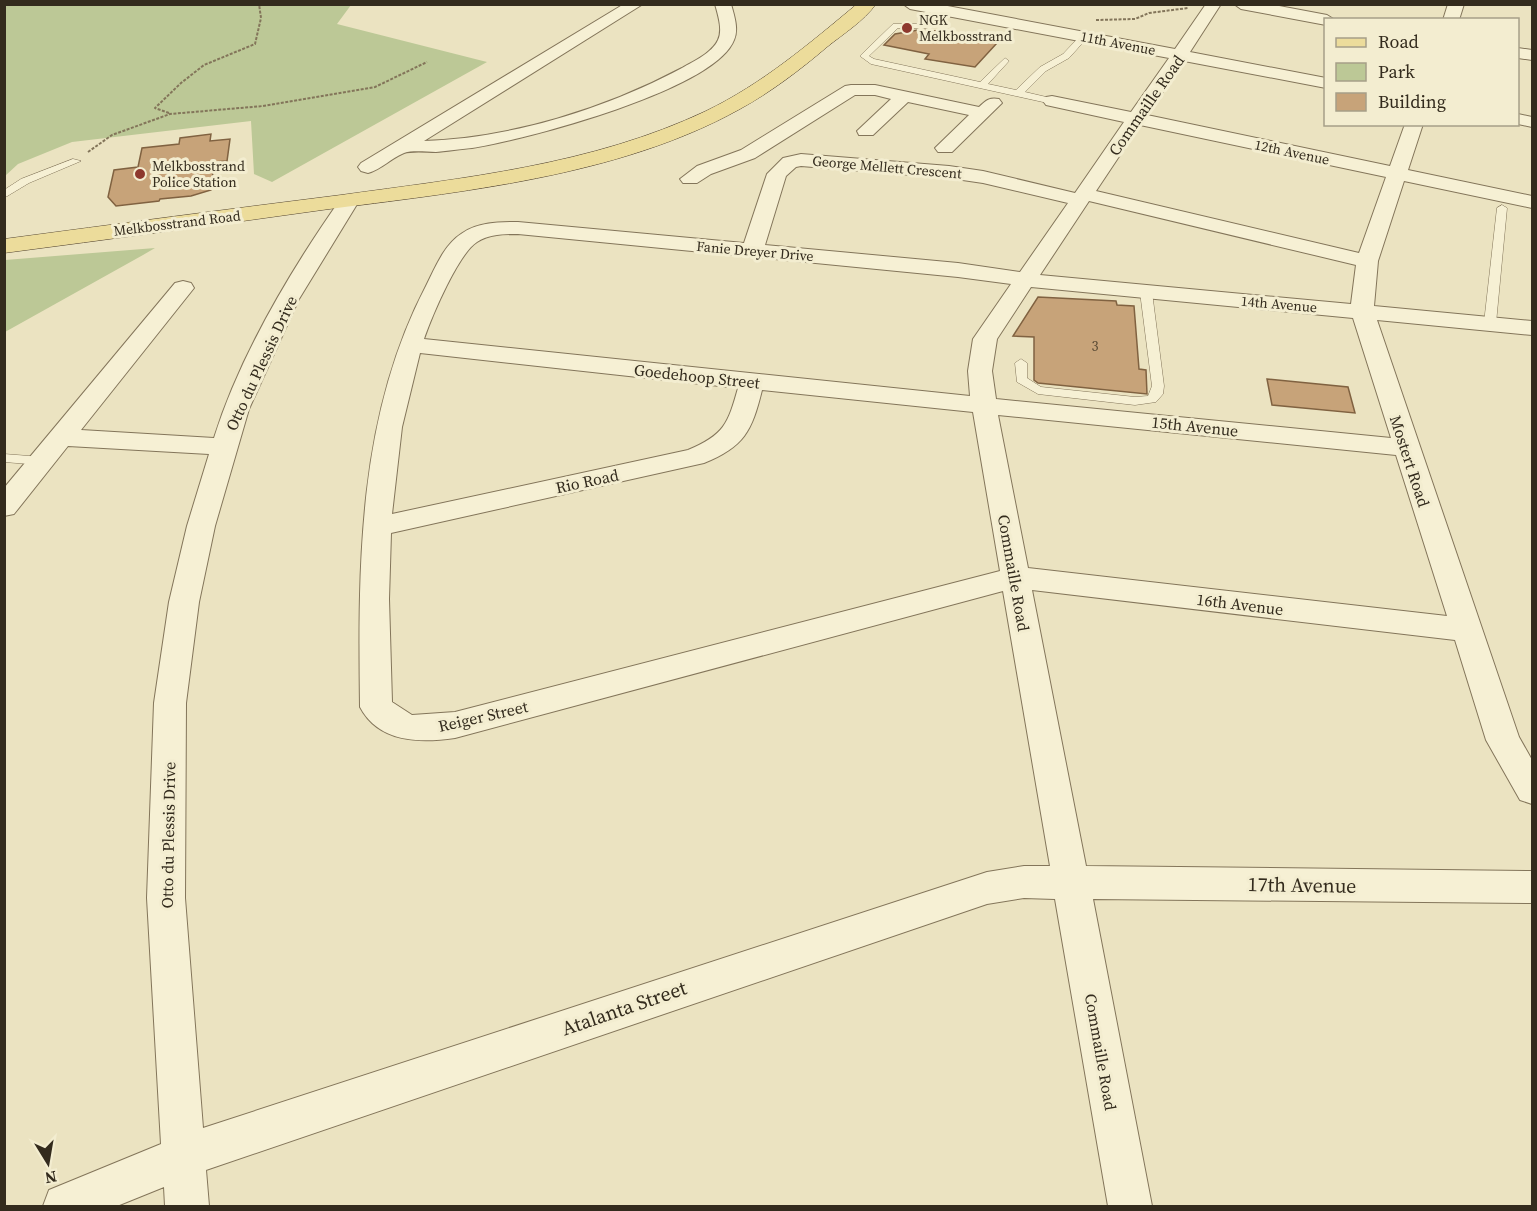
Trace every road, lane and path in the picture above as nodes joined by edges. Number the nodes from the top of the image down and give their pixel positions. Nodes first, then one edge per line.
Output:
1 (260, 4) edge
2 (636, 4) edge
3 (723, 4) edge
4 (868, 4) edge
5 (910, 4) edge
6 (1214, 4) edge
7 (1241, 4) edge
8 (1190, 8) dead end
9 (949, 12) junction
10 (1324, 19) edge
11 (1062, 33) junction
12 (1084, 37) junction
13 (1180, 55) junction
14 (1005, 61) dead end
15 (427, 62) dead end
16 (1324, 83) edge
17 (983, 84) junction
18 (1019, 93) junction
19 (904, 96) junction
20 (1052, 101) joint
21 (474, 104) junction
22 (495, 110) dead end
23 (170, 114) junction
24 (515, 116) dead end
25 (1136, 118) junction
26 (547, 125) junction
27 (1413, 126) edge
28 (866, 131) dead end
29 (403, 147) junction
30 (945, 148) dead end
31 (748, 154) junction
32 (76, 161) joint
33 (368, 167) dead end
34 (777, 174) junction
35 (1398, 174) junction
36 (690, 179) dead end
37 (4, 195) edge
38 (1082, 197) junction
39 (349, 201) junction
40 (1533, 202) edge
41 (1502, 208) dead end
42 (485, 230) joint
43 (4, 246) edge
44 (752, 251) junction
45 (1367, 261) junction
46 (1025, 279) junction
47 (183, 288) dead end
48 (1146, 292) junction
49 (1362, 311) junction
50 (1490, 323) junction
51 (1533, 328) edge
52 (411, 345) junction
53 (1021, 363) dead end
54 (752, 382) junction
55 (984, 405) junction
56 (62, 437) junction
57 (223, 447) junction
58 (1406, 448) junction
59 (4, 458) edge
60 (42, 461) junction
61 (4, 507) edge
62 (379, 526) junction
63 (1015, 577) junction
64 (1466, 630) junction
65 (1518, 741) edge
66 (1533, 790) edge
67 (1071, 883) junction
68 (1533, 887) edge
69 (182, 1157) junction
70 (65, 1206) edge
71 (187, 1206) edge
72 (1130, 1206) edge

1 - 23 path
2 - 21 street
3 - 26 street
4 - 39 main road
5 - 9 street, 11th Avenue
6 - 13 street, Commaille Road
7 - 10 street
8 - 11 path
9 - 11 street, 11th Avenue
9 - 17 lane
11 - 12 street, 11th Avenue
12 - 13 street, 11th Avenue
12 - 18 lane
13 - 16 street, 11th Avenue
13 - 25 street, Commaille Road
14 - 17 lane
15 - 23 path
17 - 18 lane
18 - 20 lane
19 - 28 street
19 - 30 street
19 - 31 street
20 - 25 street, 12th Avenue
21 - 22 street
21 - 29 street
23 - 32 path
24 - 26 street
25 - 35 street, 12th Avenue
25 - 38 street, Commaille Road
26 - 29 street
27 - 35 street, Mostert Road
29 - 33 street
31 - 34 street
31 - 36 street
32 - 37 lane
34 - 38 street, George Mellett Crescent
34 - 44 street
35 - 40 street, 12th Avenue
35 - 45 street, Mostert Road
38 - 45 street, George Mellett Crescent
38 - 46 street, Commaille Road
39 - 43 main road, Melkbosstrand Road
39 - 57 street, Otto du Plessis Drive
41 - 50 lane
42 - 44 street, Fanie Dreyer Drive
42 - 52 street, Reiger Street
44 - 46 street, Fanie Dreyer Drive
45 - 49 street, Mostert Road
46 - 48 street, 14th Avenue
46 - 55 street, Commaille Road
47 - 56 street
48 - 49 street, 14th Avenue
48 - 53 lane
49 - 50 street, 14th Avenue
49 - 58 street, Mostert Road
50 - 51 street, 14th Avenue
52 - 54 street, Goedehoop Street
52 - 62 street, Reiger Street
54 - 55 street, Goedehoop Street
54 - 62 street, Rio Road
55 - 58 street, 15th Avenue
55 - 63 street, Commaille Road
56 - 57 street
56 - 60 street
57 - 69 street, Otto du Plessis Drive
58 - 64 street, Mostert Road
59 - 60 lane
60 - 61 street
62 - 63 street, Reiger Street
63 - 64 street, 16th Avenue
63 - 67 street, Commaille Road
64 - 65 street, Mostert Road
65 - 66 street, Mostert Road
67 - 68 street, 17th Avenue
67 - 69 street, Atalanta Street
67 - 72 street, Commaille Road
69 - 70 street, Atalanta Street
69 - 71 street, Otto du Plessis Drive

